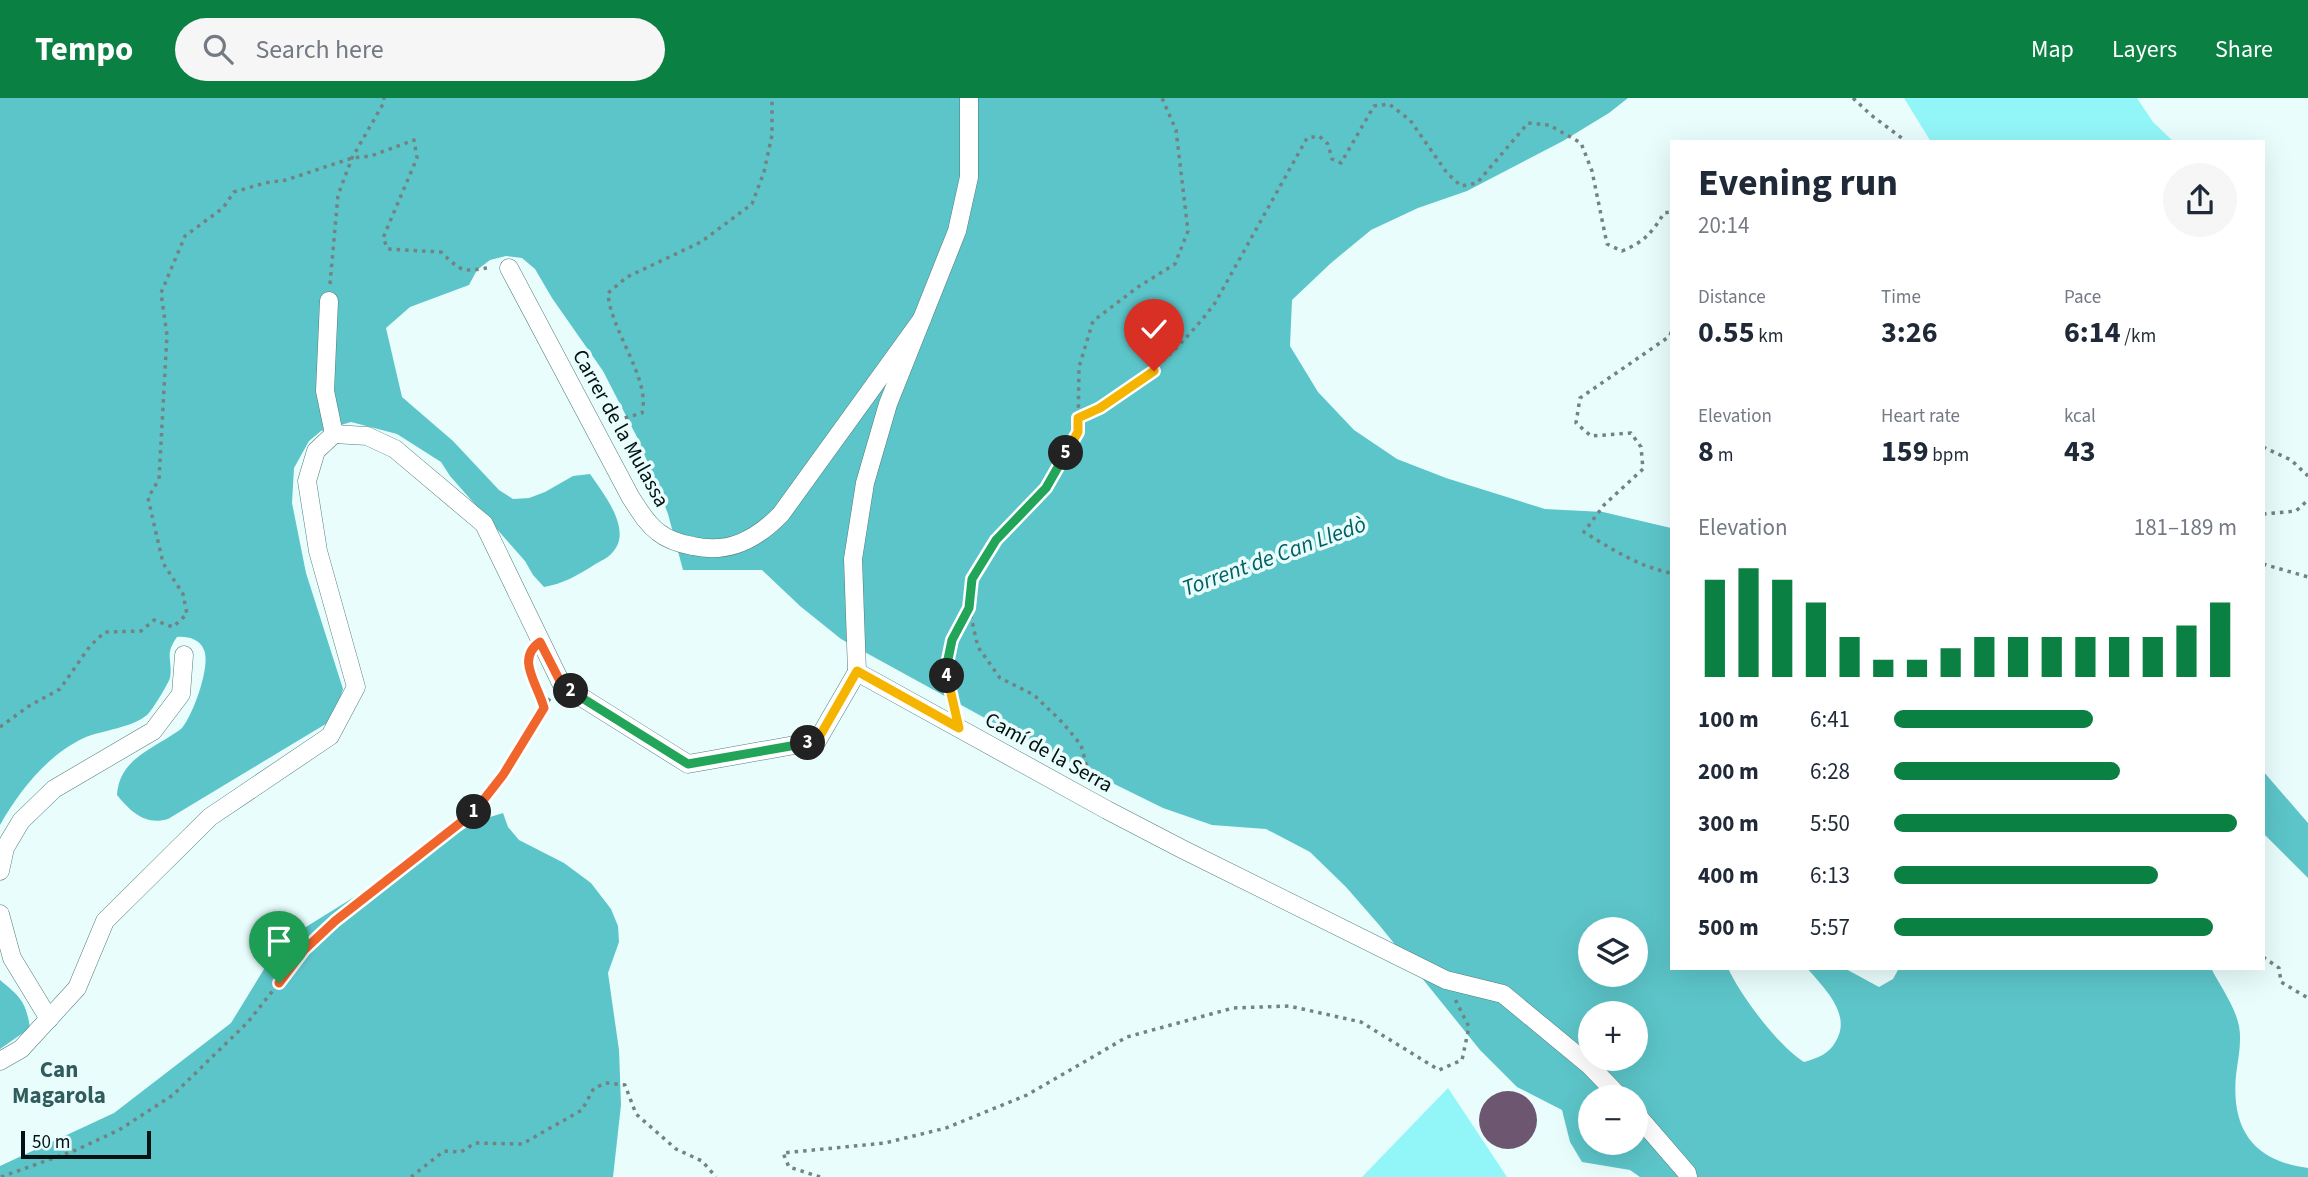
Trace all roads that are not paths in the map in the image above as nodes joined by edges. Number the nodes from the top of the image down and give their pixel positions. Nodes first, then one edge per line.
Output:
1 (969, 98) edge
2 (509, 268) dead end
3 (329, 301) road end
4 (922, 319) junction
5 (334, 434) junction
6 (184, 655) dead end
7 (857, 671) junction
8 (0, 871) edge
9 (0, 914) edge
10 (49, 1019) junction
11 (0, 1061) edge
12 (1608, 1085) edge
13 (1648, 1128) edge
14 (1688, 1177) edge

1 - 4 street
2 - 4 street, Carrer de la Mulassa
3 - 5 street
4 - 7 street
5 - 7 street
5 - 10 street
6 - 8 street
7 - 12 street, Camí de la Serra
9 - 10 street
10 - 11 street
13 - 14 street

